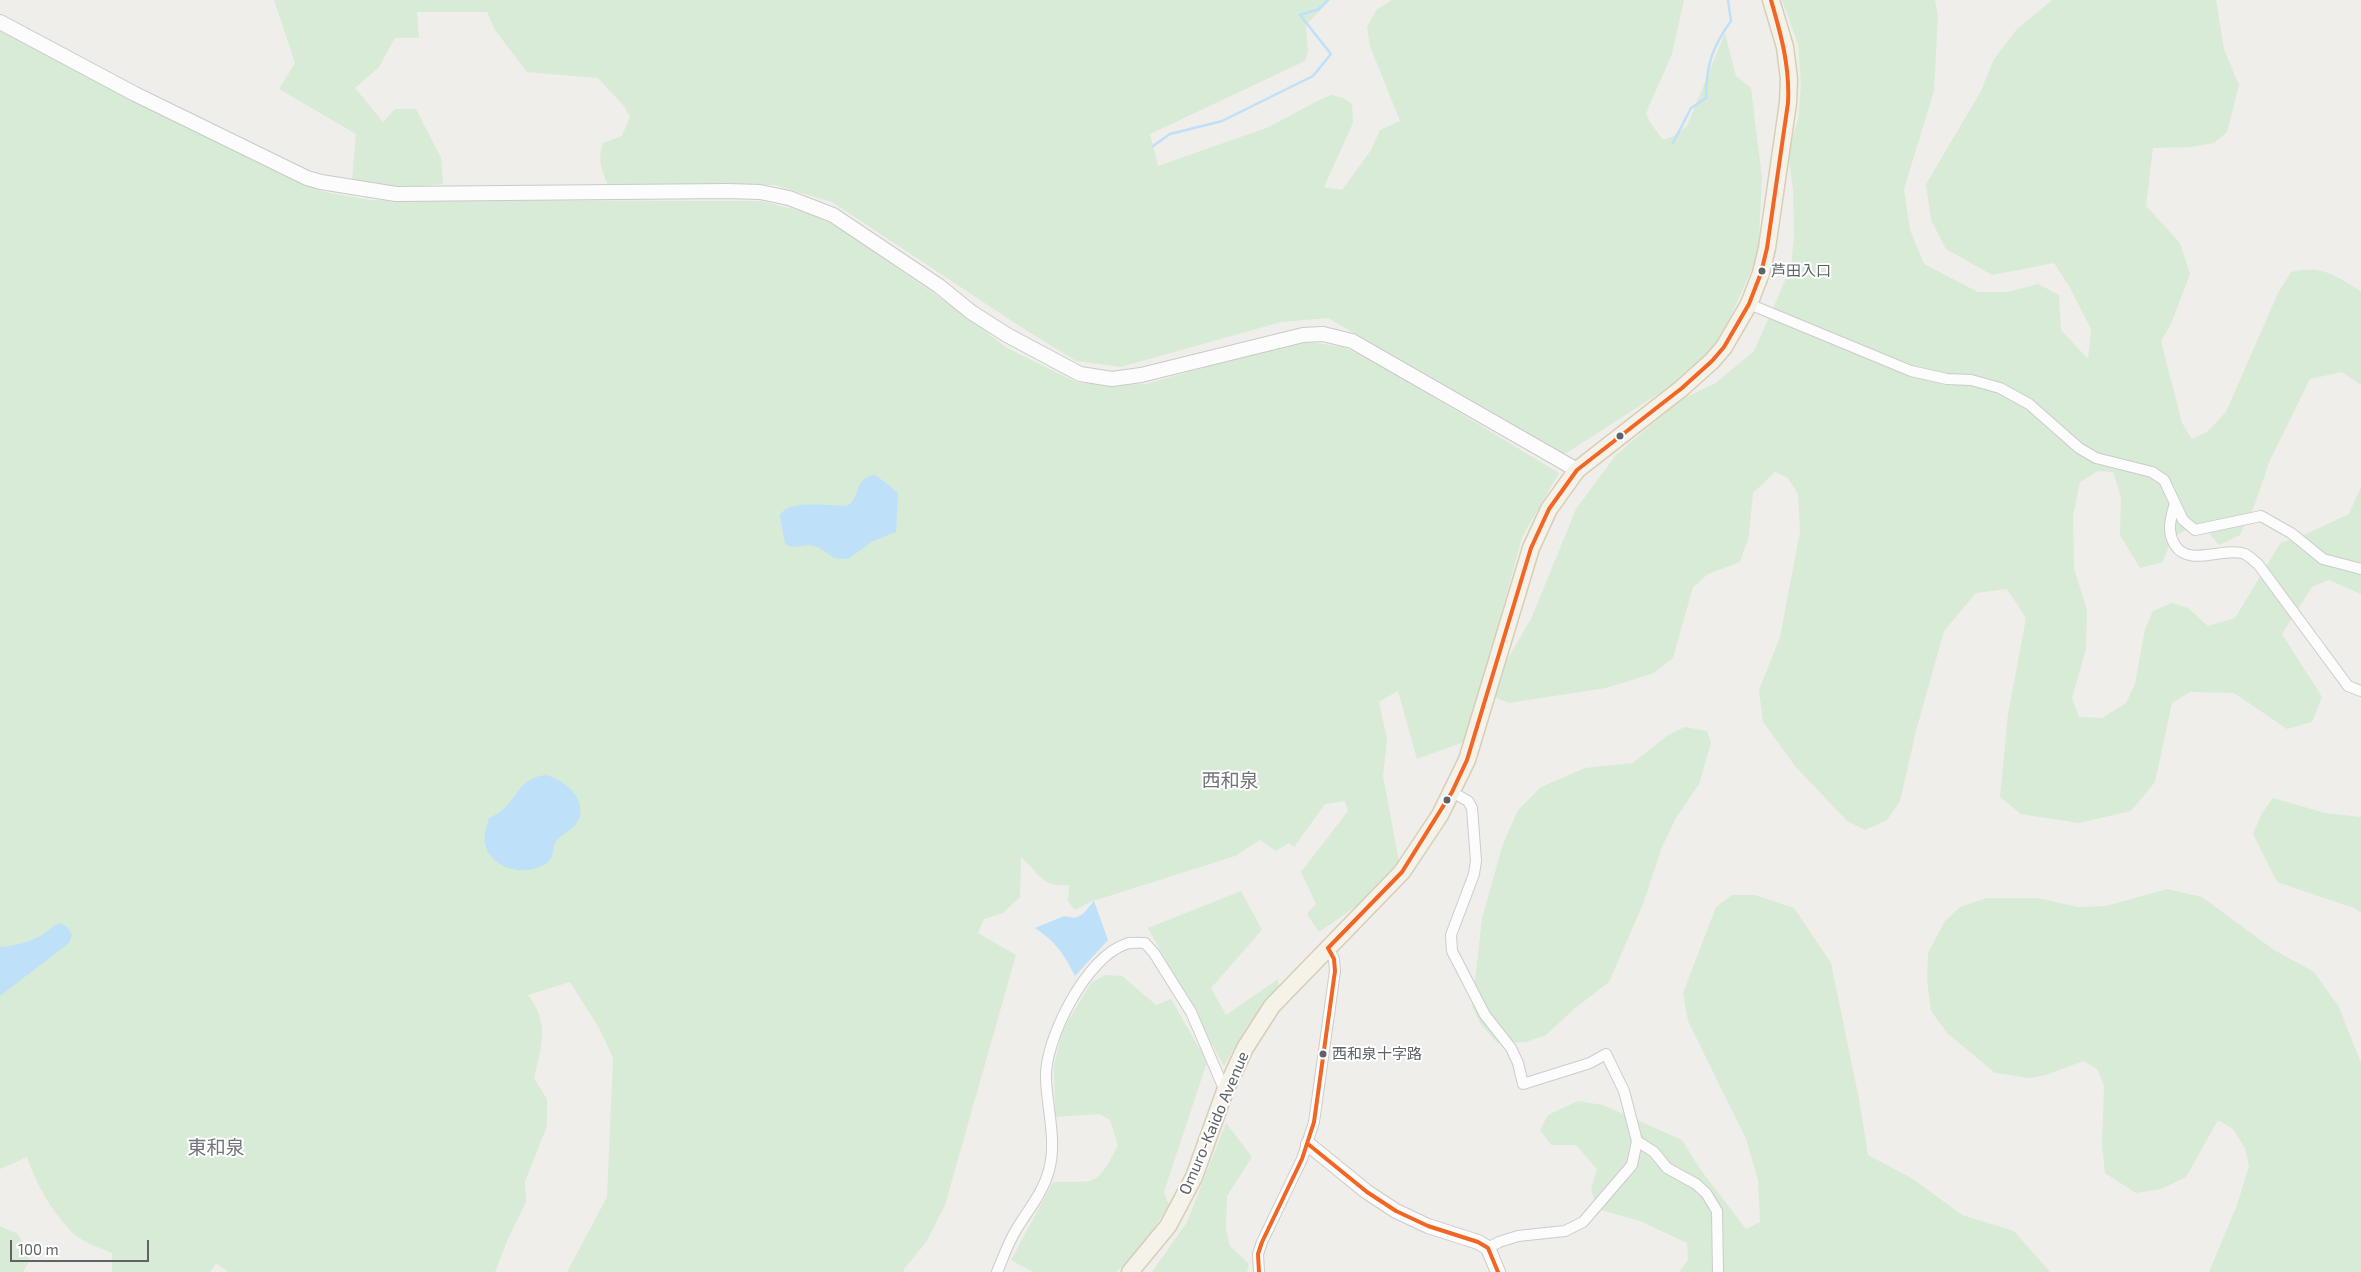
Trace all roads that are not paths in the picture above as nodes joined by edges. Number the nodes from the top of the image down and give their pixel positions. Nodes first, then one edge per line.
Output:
1 (1770, 0) edge
2 (0, 22) edge
3 (1749, 304) junction
4 (1577, 470) junction
5 (2175, 503) junction
6 (2361, 569) edge
7 (2361, 691) edge
8 (1452, 792) junction
9 (1328, 948) junction
10 (1225, 1091) junction
11 (1637, 1141) junction
12 (1308, 1144) junction
13 (1488, 1248) junction
14 (998, 1272) edge
15 (1130, 1272) edge
16 (1259, 1272) edge
17 (1498, 1272) edge
18 (1718, 1272) edge

1 - 3 main road, Omuro-Kaido Avenue
2 - 4 street
3 - 4 main road, Omuro-Kaido Avenue
3 - 5 street
4 - 8 main road, Omuro-Kaido Avenue
5 - 6 street
5 - 7 street
8 - 9 main road, Omuro-Kaido Avenue
8 - 11 street
9 - 10 main road, Omuro-Kaido Avenue
9 - 12 street
10 - 14 street
10 - 15 main road, Omuro-Kaido Avenue
11 - 13 street
11 - 18 street
12 - 13 street
12 - 16 street
13 - 17 street

